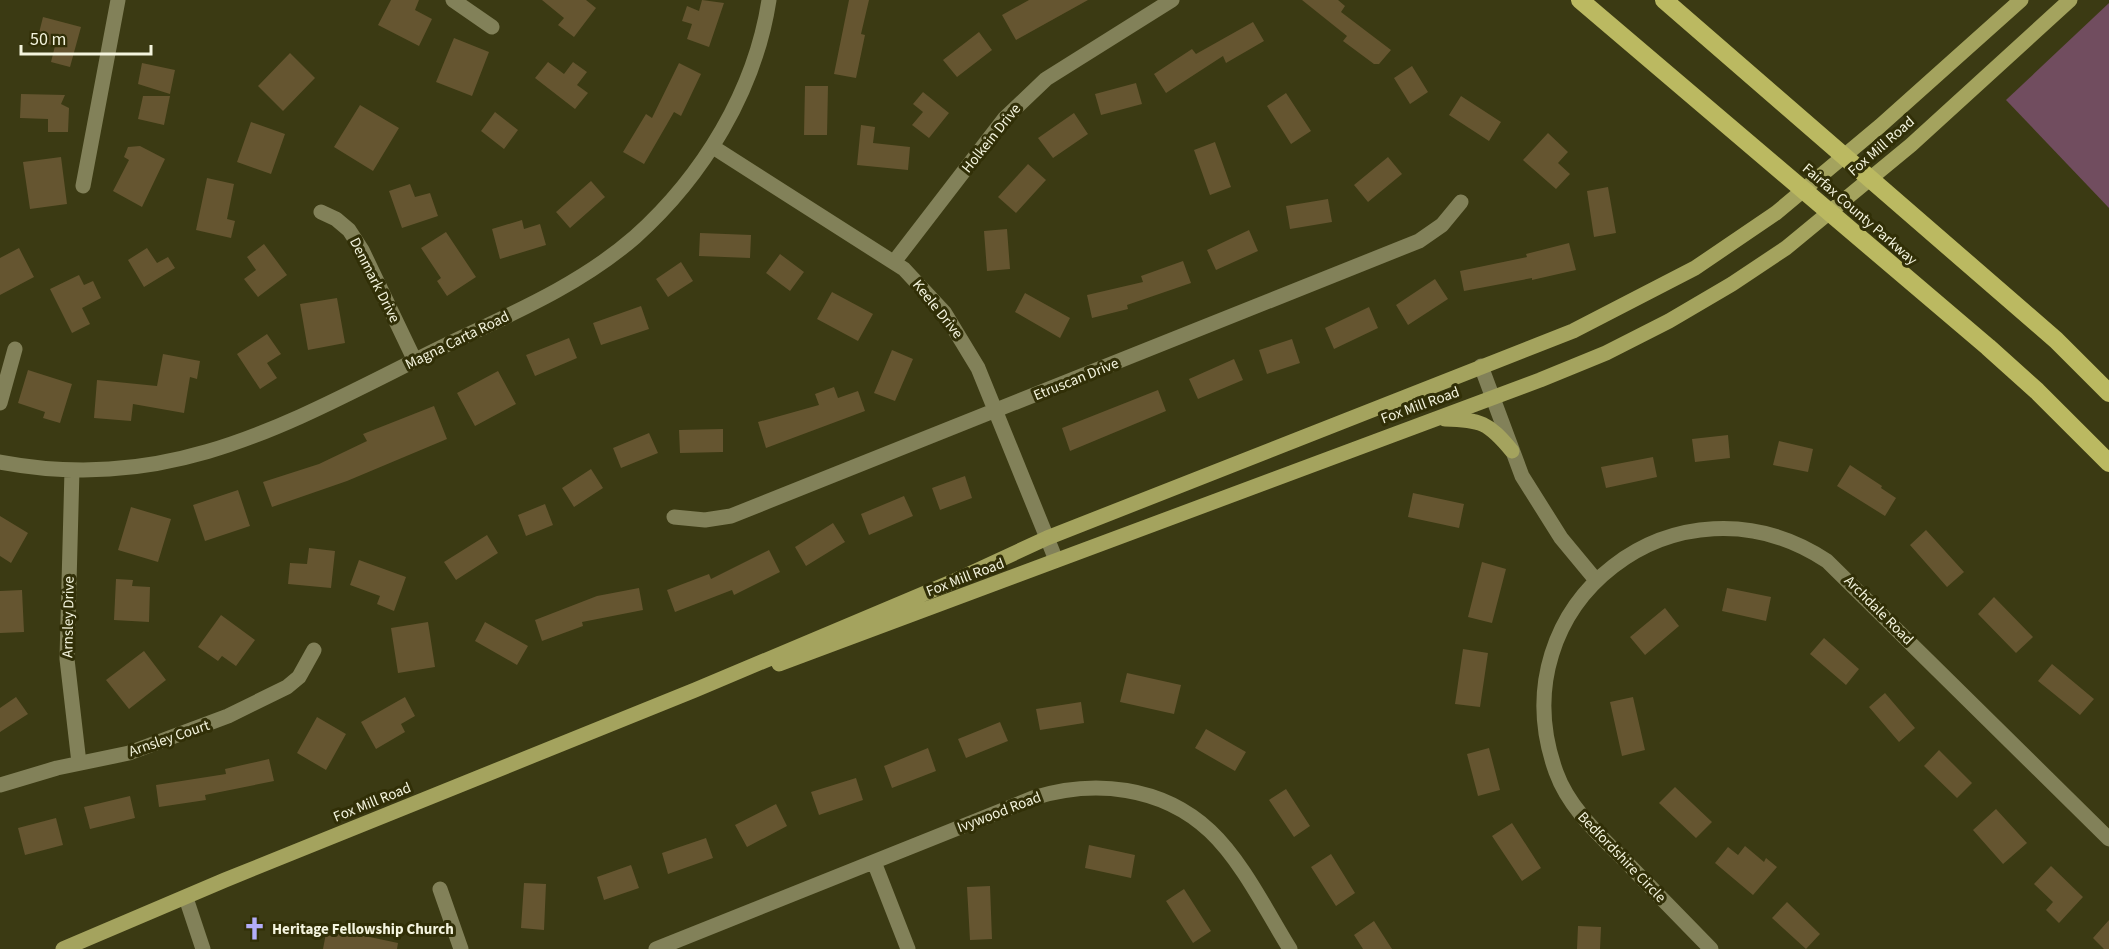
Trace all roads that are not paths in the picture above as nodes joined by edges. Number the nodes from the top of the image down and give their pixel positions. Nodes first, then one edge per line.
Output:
1 (118, 0) edge
2 (453, 0) edge
3 (769, 0) edge
4 (1172, 0) edge
5 (1580, 0) edge
6 (1664, 0) edge
7 (2021, 0) edge
8 (2070, 0) edge
9 (492, 27) dead end
10 (713, 147) junction
11 (1844, 158) junction
12 (1870, 180) junction
13 (83, 186) dead end
14 (1804, 190) junction
15 (1461, 202) dead end
16 (321, 212) dead end
17 (1828, 213) junction
18 (894, 262) junction
19 (15, 349) dead end
20 (415, 361) junction
21 (1481, 366) junction
22 (2109, 393) edge
23 (1493, 398) junction
24 (0, 403) edge
25 (996, 412) junction
26 (1436, 418) junction
27 (1512, 451) junction
28 (0, 462) edge
29 (2109, 464) edge
30 (72, 470) junction
31 (675, 517) dead end
32 (1047, 538) junction
33 (1056, 560) junction
34 (1595, 579) junction
35 (314, 650) dead end
36 (695, 690) junction
37 (79, 763) junction
38 (0, 785) edge
39 (2109, 839) edge
40 (874, 862) junction
41 (440, 889) dead end
42 (186, 898) junction
43 (63, 949) edge
44 (203, 949) edge
45 (461, 949) edge
46 (656, 949) edge
47 (908, 949) edge
48 (1290, 949) edge
49 (1712, 949) edge

1 - 13 street
2 - 9 street
3 - 10 street, Magna Carta Road
4 - 18 street, Holkein Drive
5 - 14 highway, Fairfax County Parkway
6 - 11 highway
7 - 11 main road, Fox Mill Road
8 - 12 main road, Fox Mill Road
10 - 18 street, Keele Drive
10 - 20 street, Magna Carta Road
11 - 12 highway
11 - 14 main road, Fox Mill Road
12 - 17 main road, Fox Mill Road
12 - 22 highway
14 - 17 highway, Fairfax County Parkway
14 - 21 main road, Fox Mill Road
15 - 25 street, Etruscan Drive
16 - 20 street, Denmark Drive
17 - 23 main road, Fox Mill Road
17 - 29 highway, Fairfax County Parkway
18 - 25 street, Keele Drive
19 - 24 street
20 - 30 street, Magna Carta Road
21 - 23 street
21 - 32 main road, Fox Mill Road
23 - 26 main road, Fox Mill Road
23 - 27 street
25 - 31 street, Etruscan Drive
25 - 32 street, Keele Drive
26 - 27 main road
26 - 33 main road, Fox Mill Road
27 - 34 street
28 - 30 street, Magna Carta Road
30 - 37 street, Arnsley Drive
32 - 33 street, Keele Drive
32 - 36 main road, Fox Mill Road
33 - 36 main road, Fox Mill Road
34 - 39 street, Archdale Road
34 - 49 street, Bedfordshire Circle
35 - 37 street, Arnsley Court
36 - 42 main road, Fox Mill Road
37 - 38 street, Arnsley Court
40 - 46 street, Ivywood Road
40 - 47 street
40 - 48 street, Ivywood Road
41 - 45 street
42 - 43 main road, Fox Mill Road
42 - 44 street

